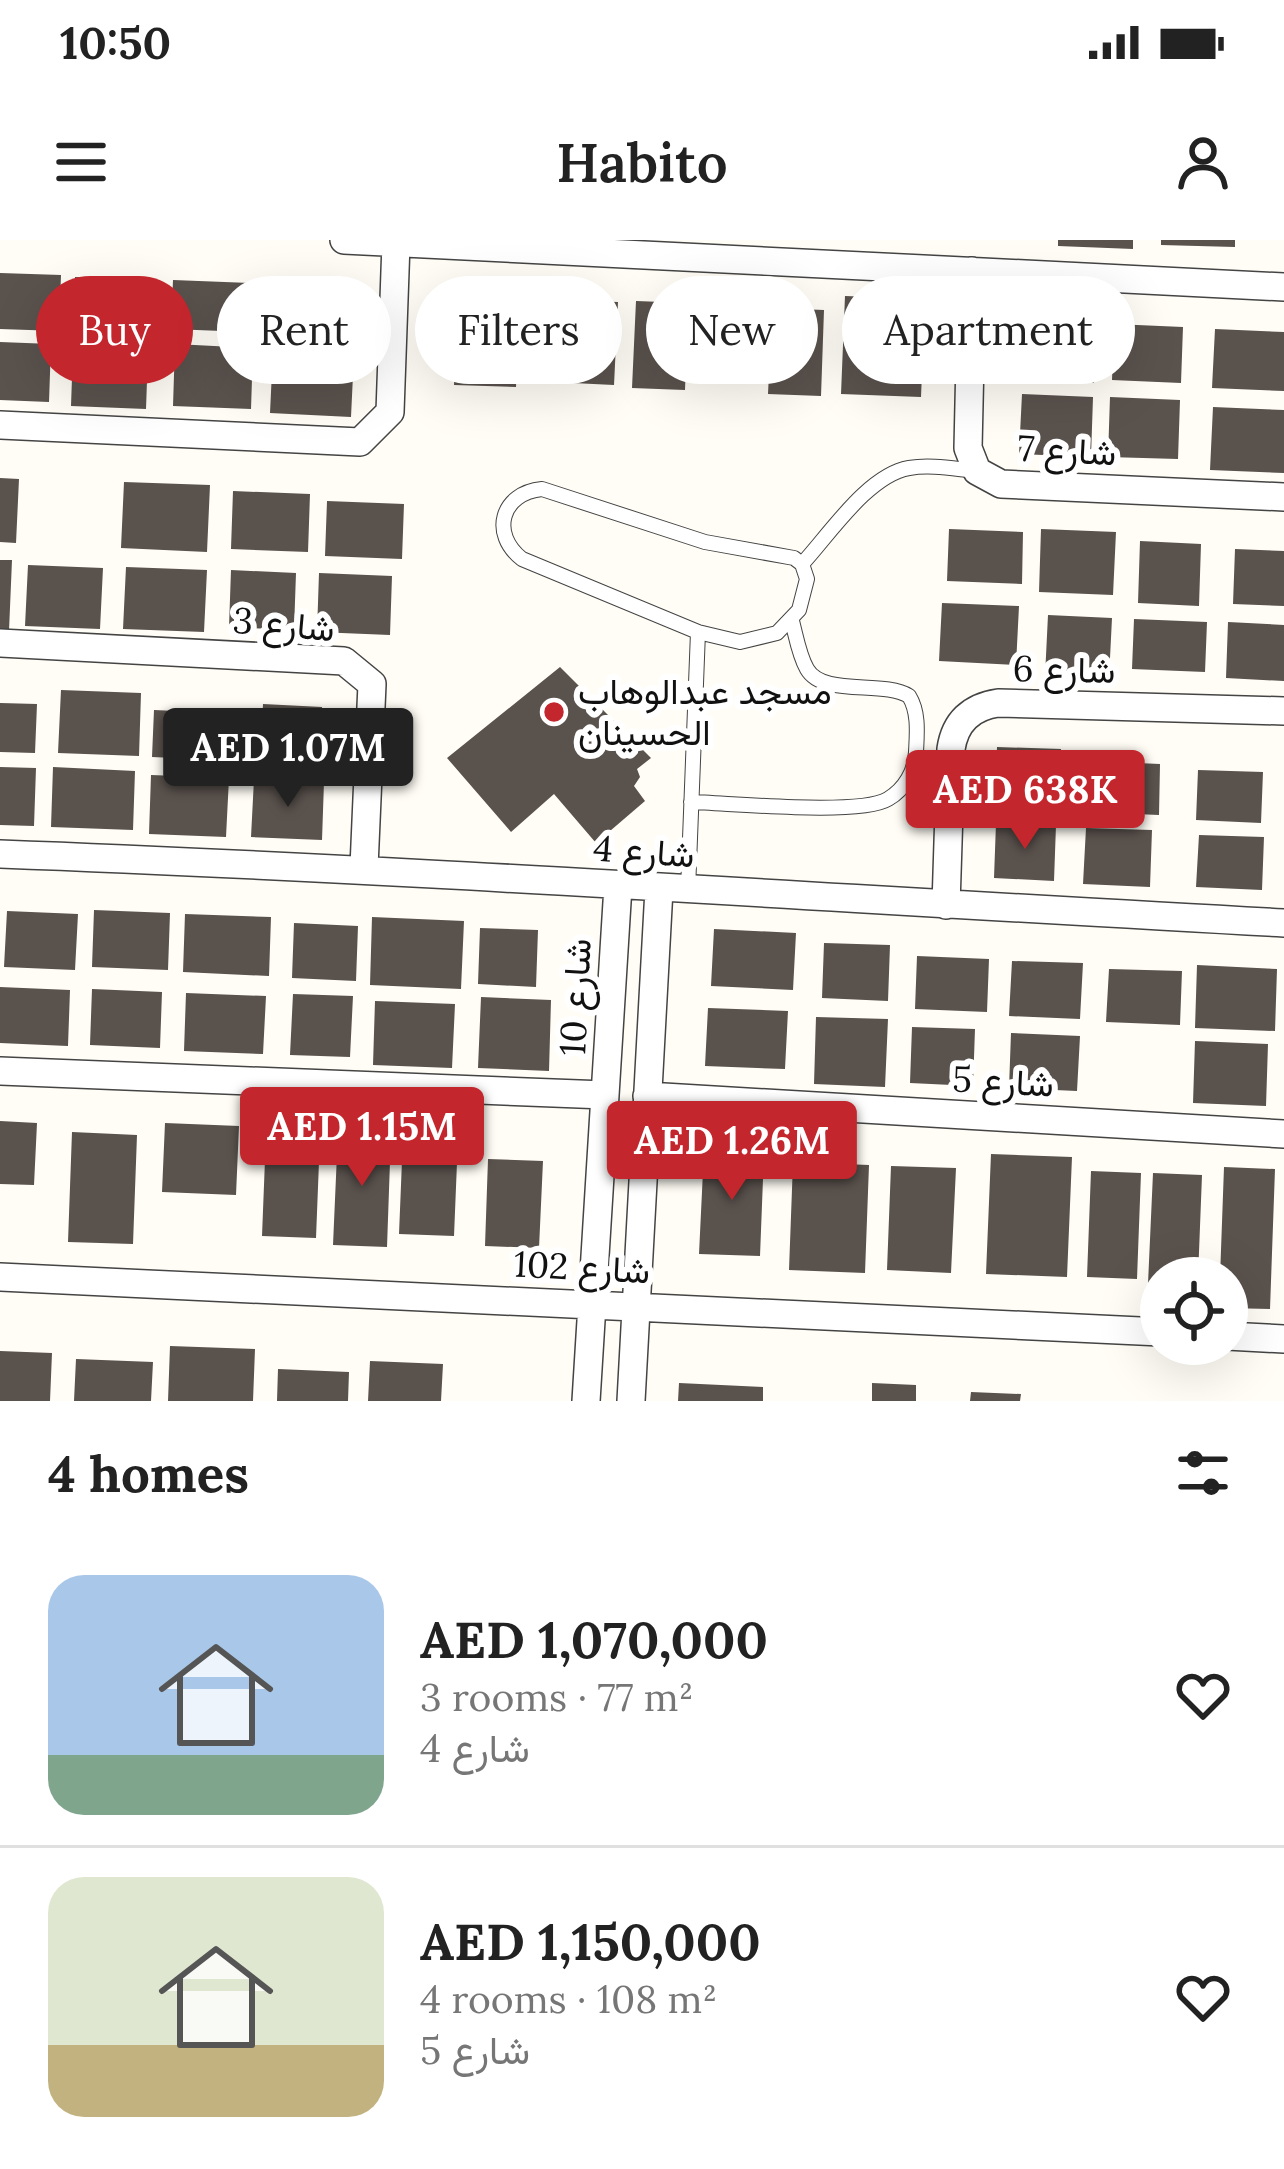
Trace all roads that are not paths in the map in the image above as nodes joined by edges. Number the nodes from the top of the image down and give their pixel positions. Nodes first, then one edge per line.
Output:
1 (344, 240) edge
2 (396, 243) edge
3 (972, 272) junction
4 (1284, 287) edge
5 (0, 425) edge
6 (977, 471) junction
7 (1284, 496) edge
8 (802, 565) junction
9 (792, 621) junction
10 (698, 632) junction
11 (0, 643) edge
12 (1284, 711) edge
13 (910, 775) junction
14 (950, 778) junction
15 (691, 802) junction
16 (0, 854) edge
17 (364, 867) junction
18 (618, 886) junction
19 (673, 890) junction
20 (946, 904) junction
21 (1284, 923) edge
22 (0, 1071) edge
23 (605, 1095) junction
24 (647, 1096) junction
25 (1284, 1134) edge
26 (0, 1277) edge
27 (592, 1303) junction
28 (635, 1305) junction
29 (1140, 1332) edge
30 (1248, 1337) edge
31 (1284, 1339) edge
32 (586, 1401) edge
33 (631, 1401) edge

1 - 2 street
2 - 3 street
2 - 5 street
3 - 4 street
3 - 6 street, شارع 7
6 - 7 street, شارع 7
6 - 8 lane
8 - 9 lane
8 - 10 lane
9 - 10 lane
9 - 13 lane
10 - 15 lane
11 - 17 street, شارع 3
12 - 14 street, شارع 6
13 - 14 lane
13 - 15 lane
14 - 20 street, شارع 6
15 - 19 lane
16 - 17 street, شارع 4
17 - 18 street, شارع 4
18 - 19 street, شارع 4
18 - 23 street, شارع 10
19 - 20 street, شارع 4
19 - 24 street
20 - 21 street, شارع 4
22 - 23 street
23 - 27 street, شارع 10
24 - 25 street, شارع 5
24 - 28 street
26 - 27 street, شارع 102
27 - 28 street, شارع 102
27 - 32 street, شارع 10
28 - 29 street, شارع 102
28 - 33 street
30 - 31 street

